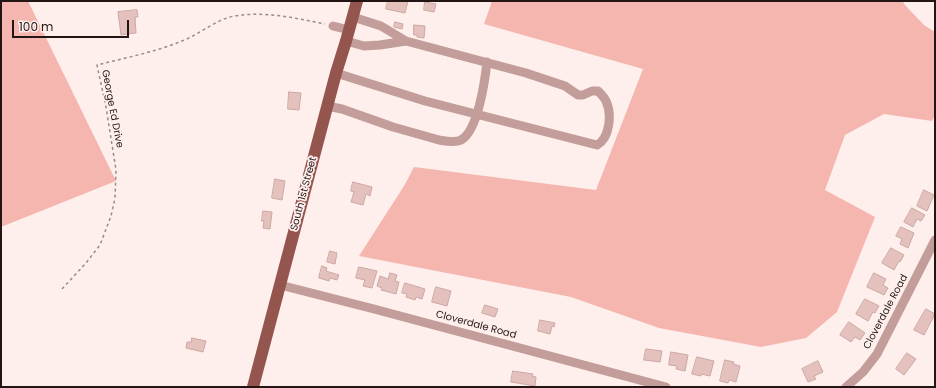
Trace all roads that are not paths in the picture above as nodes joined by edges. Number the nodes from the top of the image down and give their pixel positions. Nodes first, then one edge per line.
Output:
1 (357, 1) edge
2 (353, 17) junction
3 (333, 26) road end
4 (348, 36) junction
5 (406, 41) junction
6 (487, 62) junction
7 (336, 73) junction
8 (327, 106) junction
9 (477, 114) junction
10 (935, 240) edge
11 (280, 285) junction
12 (253, 387) edge
13 (666, 387) edge
14 (846, 387) edge

1 - 2 main road, South 1st Street
2 - 4 main road, South 1st Street
2 - 5 street
3 - 4 street
4 - 5 street
4 - 7 main road, South 1st Street
5 - 6 street
6 - 9 street
6 - 9 street
7 - 8 main road, South 1st Street
7 - 9 street
8 - 9 street
8 - 11 main road, South 1st Street
10 - 14 street, Cloverdale Road
11 - 12 main road, South 1st Street
11 - 13 street, Cloverdale Road

